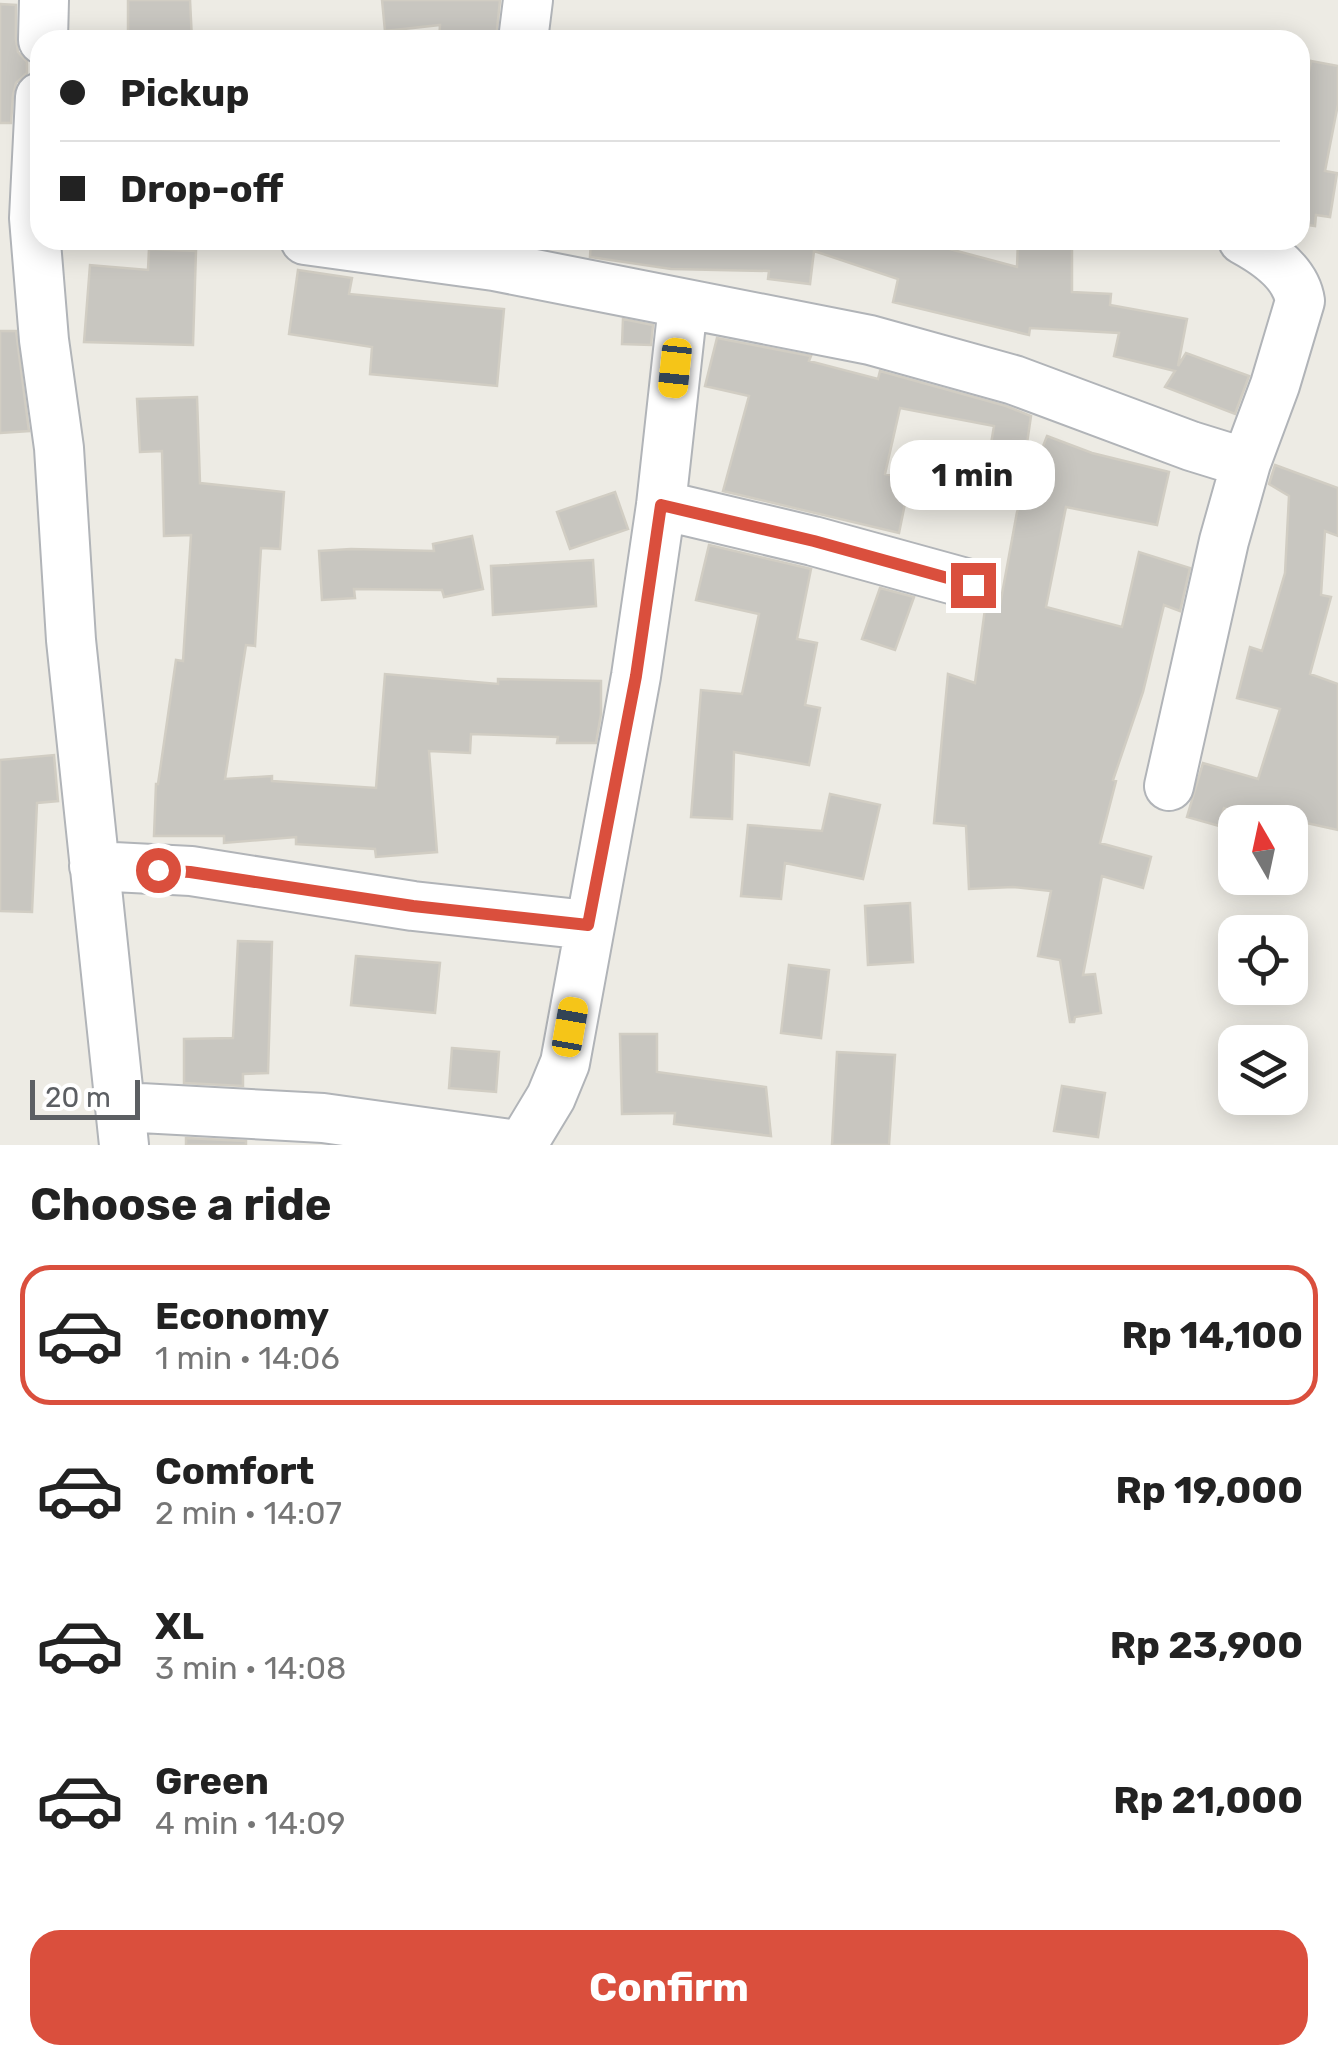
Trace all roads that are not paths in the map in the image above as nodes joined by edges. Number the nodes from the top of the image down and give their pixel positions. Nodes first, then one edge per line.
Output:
1 (44, 0) edge
2 (528, 0) edge
3 (42, 30) edge
4 (524, 30) edge
5 (39, 250) edge
6 (451, 250) edge
7 (1257, 250) edge
8 (495, 253) edge
9 (682, 305) junction
10 (1246, 463) junction
11 (661, 505) junction
12 (973, 585) dead end
13 (1169, 786) dead end
14 (94, 866) junction
15 (588, 925) junction
16 (123, 1126) edge
17 (520, 1145) edge

1 - 3 street
2 - 4 street
5 - 14 street
6 - 8 street
7 - 10 street
8 - 9 street
9 - 10 street
9 - 11 street
10 - 13 street
11 - 12 street
11 - 15 street
14 - 15 street
14 - 16 street
15 - 17 street
16 - 17 street

